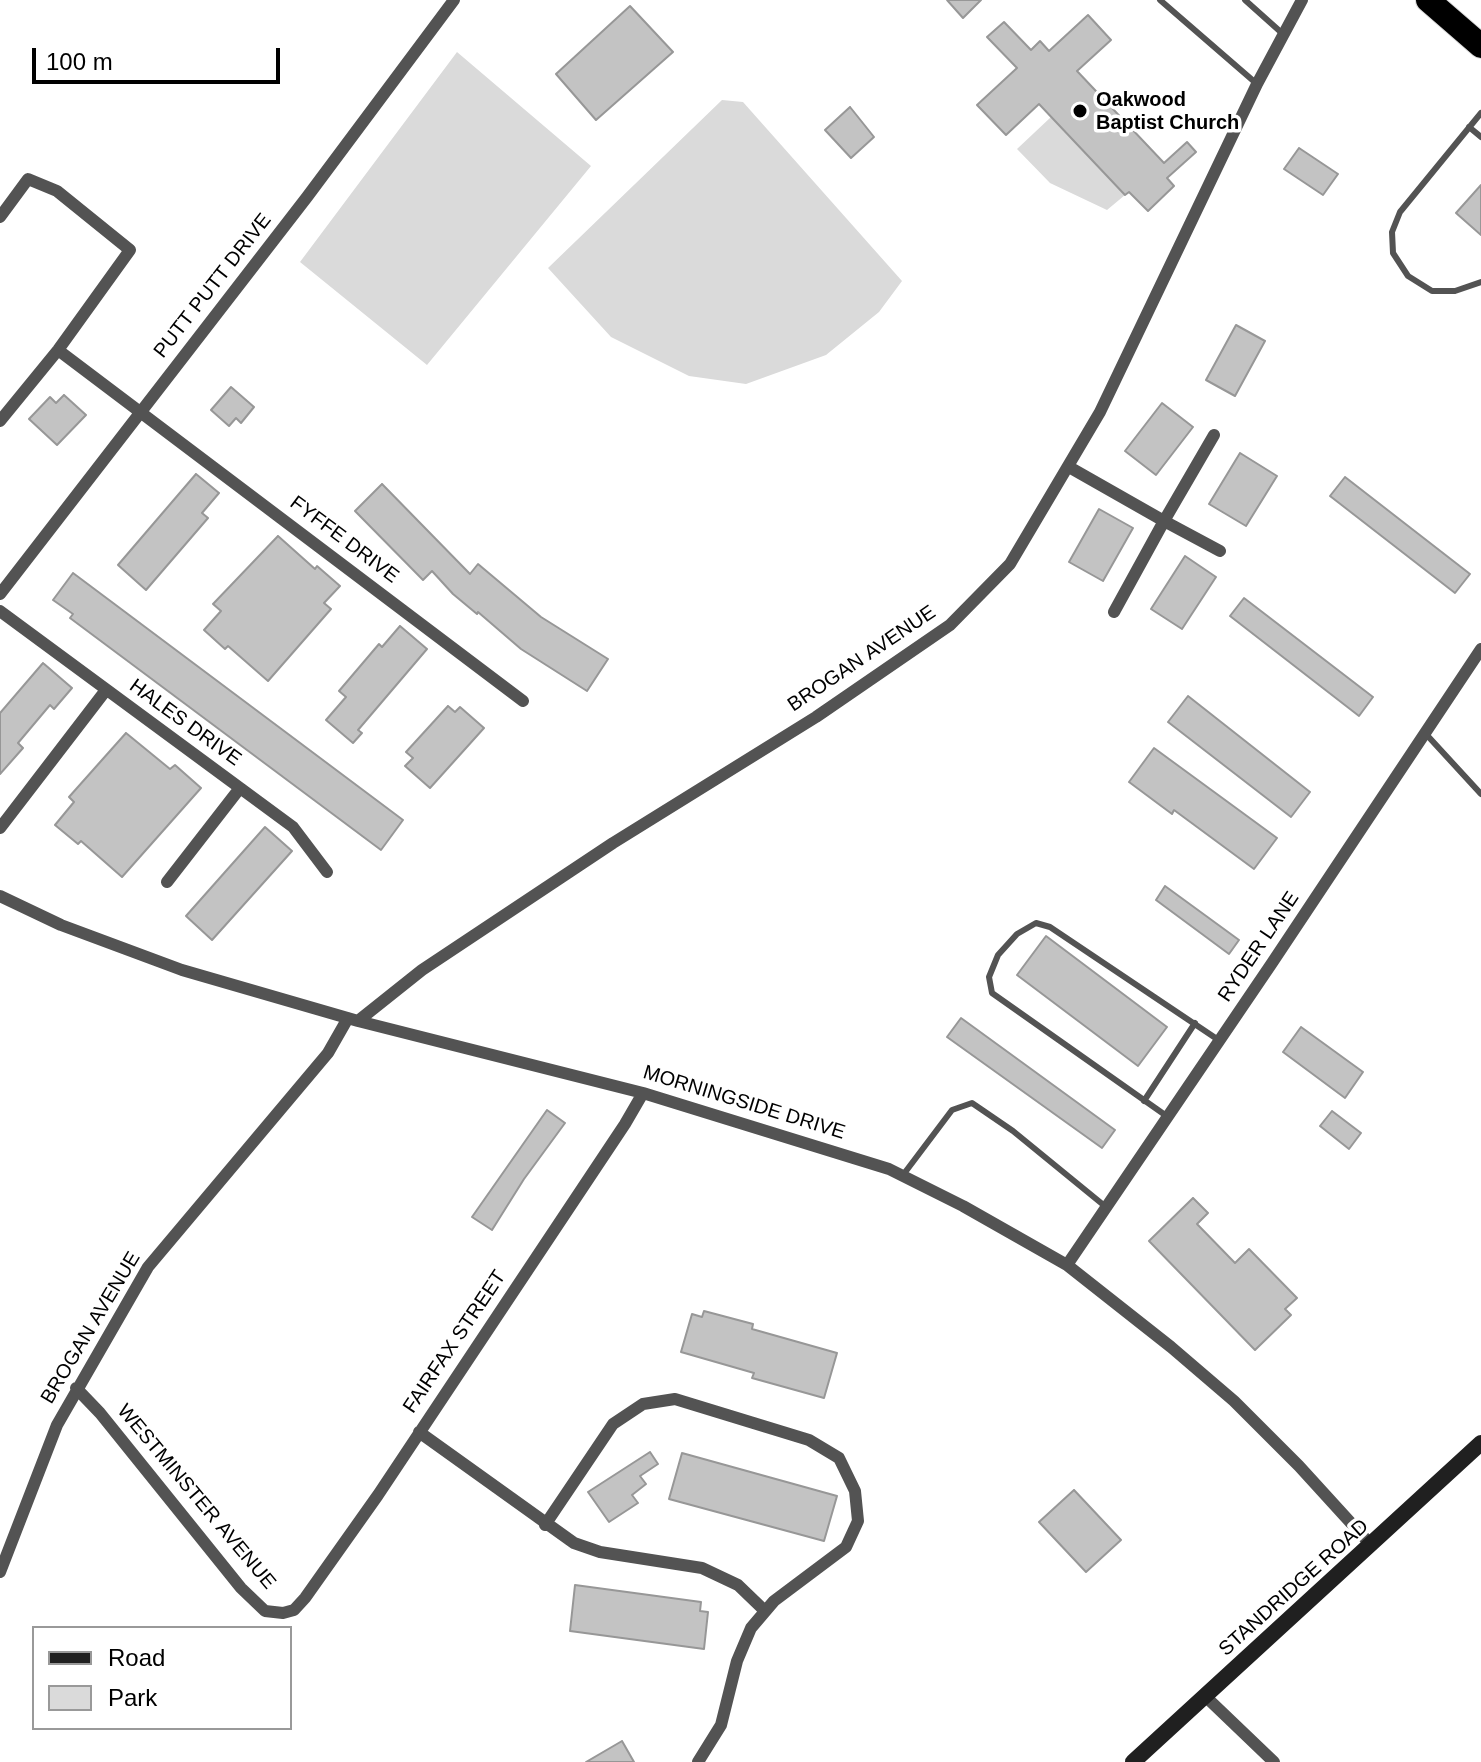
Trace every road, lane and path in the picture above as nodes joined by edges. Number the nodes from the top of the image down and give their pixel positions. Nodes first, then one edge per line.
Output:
1 (454, 0) edge
2 (1160, 0) edge
3 (1245, 0) edge
4 (1302, 0) edge
5 (1428, 0) edge
6 (1283, 34) junction
7 (1481, 46) edge
8 (1257, 84) junction
9 (1481, 113) edge
10 (1469, 127) junction
11 (1481, 137) edge
12 (0, 217) edge
13 (1481, 282) edge
14 (58, 350) junction
15 (140, 414) junction
16 (0, 421) edge
17 (1214, 435) dead end
18 (1069, 467) junction
19 (1164, 521) junction
20 (1220, 551) dead end
21 (0, 594) edge
22 (0, 611) edge
23 (1114, 612) dead end
24 (1481, 649) edge
25 (106, 690) junction
26 (523, 701) dead end
27 (1425, 733) junction
28 (240, 788) junction
29 (1481, 794) edge
30 (0, 828) edge
31 (327, 872) dead end
32 (167, 882) dead end
33 (0, 896) edge
34 (353, 1019) junction
35 (1195, 1023) junction
36 (1220, 1041) junction
37 (643, 1093) junction
38 (1144, 1101) junction
39 (1168, 1117) junction
40 (902, 1176) junction
41 (1106, 1207) junction
42 (1067, 1265) junction
43 (76, 1388) junction
44 (419, 1432) junction
45 (1481, 1443) edge
46 (545, 1525) junction
47 (1371, 1545) junction
48 (0, 1572) edge
49 (294, 1610) joint
50 (765, 1611) junction
51 (1205, 1696) junction
52 (698, 1762) edge
53 (1133, 1762) edge
54 (1274, 1762) edge

1 - 15 street, PUTT PUTT DRIVE
2 - 8 lane
3 - 6 lane
4 - 6 street, BROGAN AVENUE
5 - 7 highway
6 - 8 street, BROGAN AVENUE
8 - 18 street, BROGAN AVENUE
9 - 10 lane
10 - 11 lane
10 - 13 lane
12 - 14 street
14 - 15 street, FYFFE DRIVE
14 - 16 street
15 - 21 street, PUTT PUTT DRIVE
15 - 26 street, FYFFE DRIVE
17 - 19 street
18 - 19 street
18 - 34 street, BROGAN AVENUE
19 - 20 street
19 - 23 street
22 - 25 street, HALES DRIVE
24 - 27 street, RYDER LANE
25 - 28 street, HALES DRIVE
25 - 30 street, HALES DRIVE
27 - 29 lane
27 - 36 street, RYDER LANE
28 - 31 street, HALES DRIVE
28 - 32 street, HALES DRIVE
33 - 34 street, MORNINGSIDE DRIVE
34 - 37 street, MORNINGSIDE DRIVE
34 - 43 street, BROGAN AVENUE
35 - 36 lane
35 - 38 lane
35 - 38 lane
36 - 39 street, RYDER LANE
37 - 40 street, MORNINGSIDE DRIVE
37 - 44 street, FAIRFAX STREET
38 - 39 lane
39 - 41 street, RYDER LANE
40 - 41 lane
40 - 42 street, MORNINGSIDE DRIVE
41 - 42 street, RYDER LANE
42 - 47 street, MORNINGSIDE DRIVE
43 - 48 street, BROGAN AVENUE
43 - 49 street, WESTMINSTER AVENUE
44 - 46 street
44 - 49 street, FAIRFAX STREET
45 - 47 street, STANDRIDGE ROAD
46 - 50 street
46 - 50 street
47 - 51 street, STANDRIDGE ROAD
50 - 52 street
51 - 53 street, STANDRIDGE ROAD
51 - 54 street

